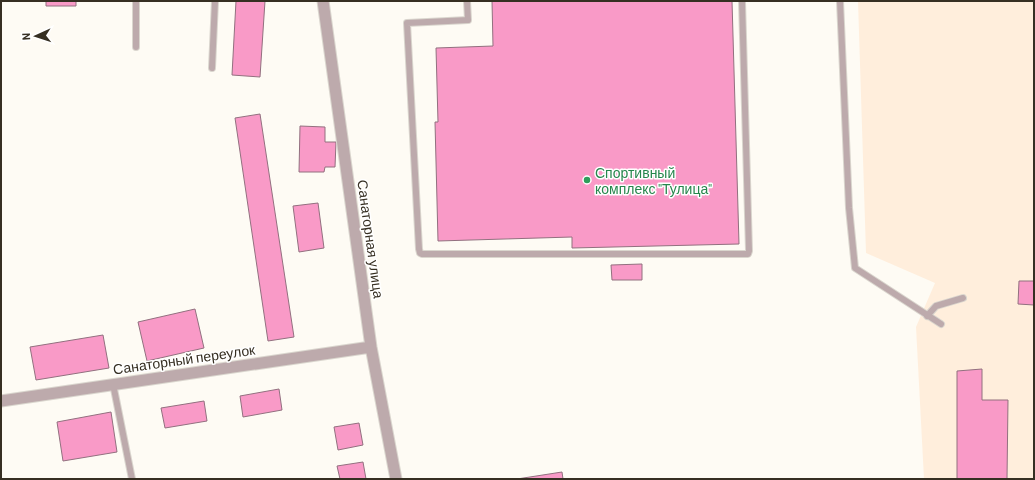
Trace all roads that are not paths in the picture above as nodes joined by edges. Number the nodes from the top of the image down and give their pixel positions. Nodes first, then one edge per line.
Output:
1 (136, 1) edge
2 (215, 1) edge
3 (323, 1) edge
4 (467, 1) edge
5 (742, 1) edge
6 (840, 1) edge
7 (136, 47) dead end
8 (212, 68) dead end
9 (963, 298) dead end
10 (927, 316) junction
11 (941, 324) dead end
12 (371, 346) junction
13 (113, 384) junction
14 (1, 401) edge
15 (132, 479) edge
16 (396, 479) edge

1 - 7 lane
2 - 8 lane
3 - 12 street, Санаторная улица
4 - 5 lane
6 - 10 lane
9 - 10 lane
10 - 11 lane
12 - 13 street, Санаторный переулок
12 - 16 street, Санаторная улица
13 - 14 street, Санаторный переулок
13 - 15 lane

